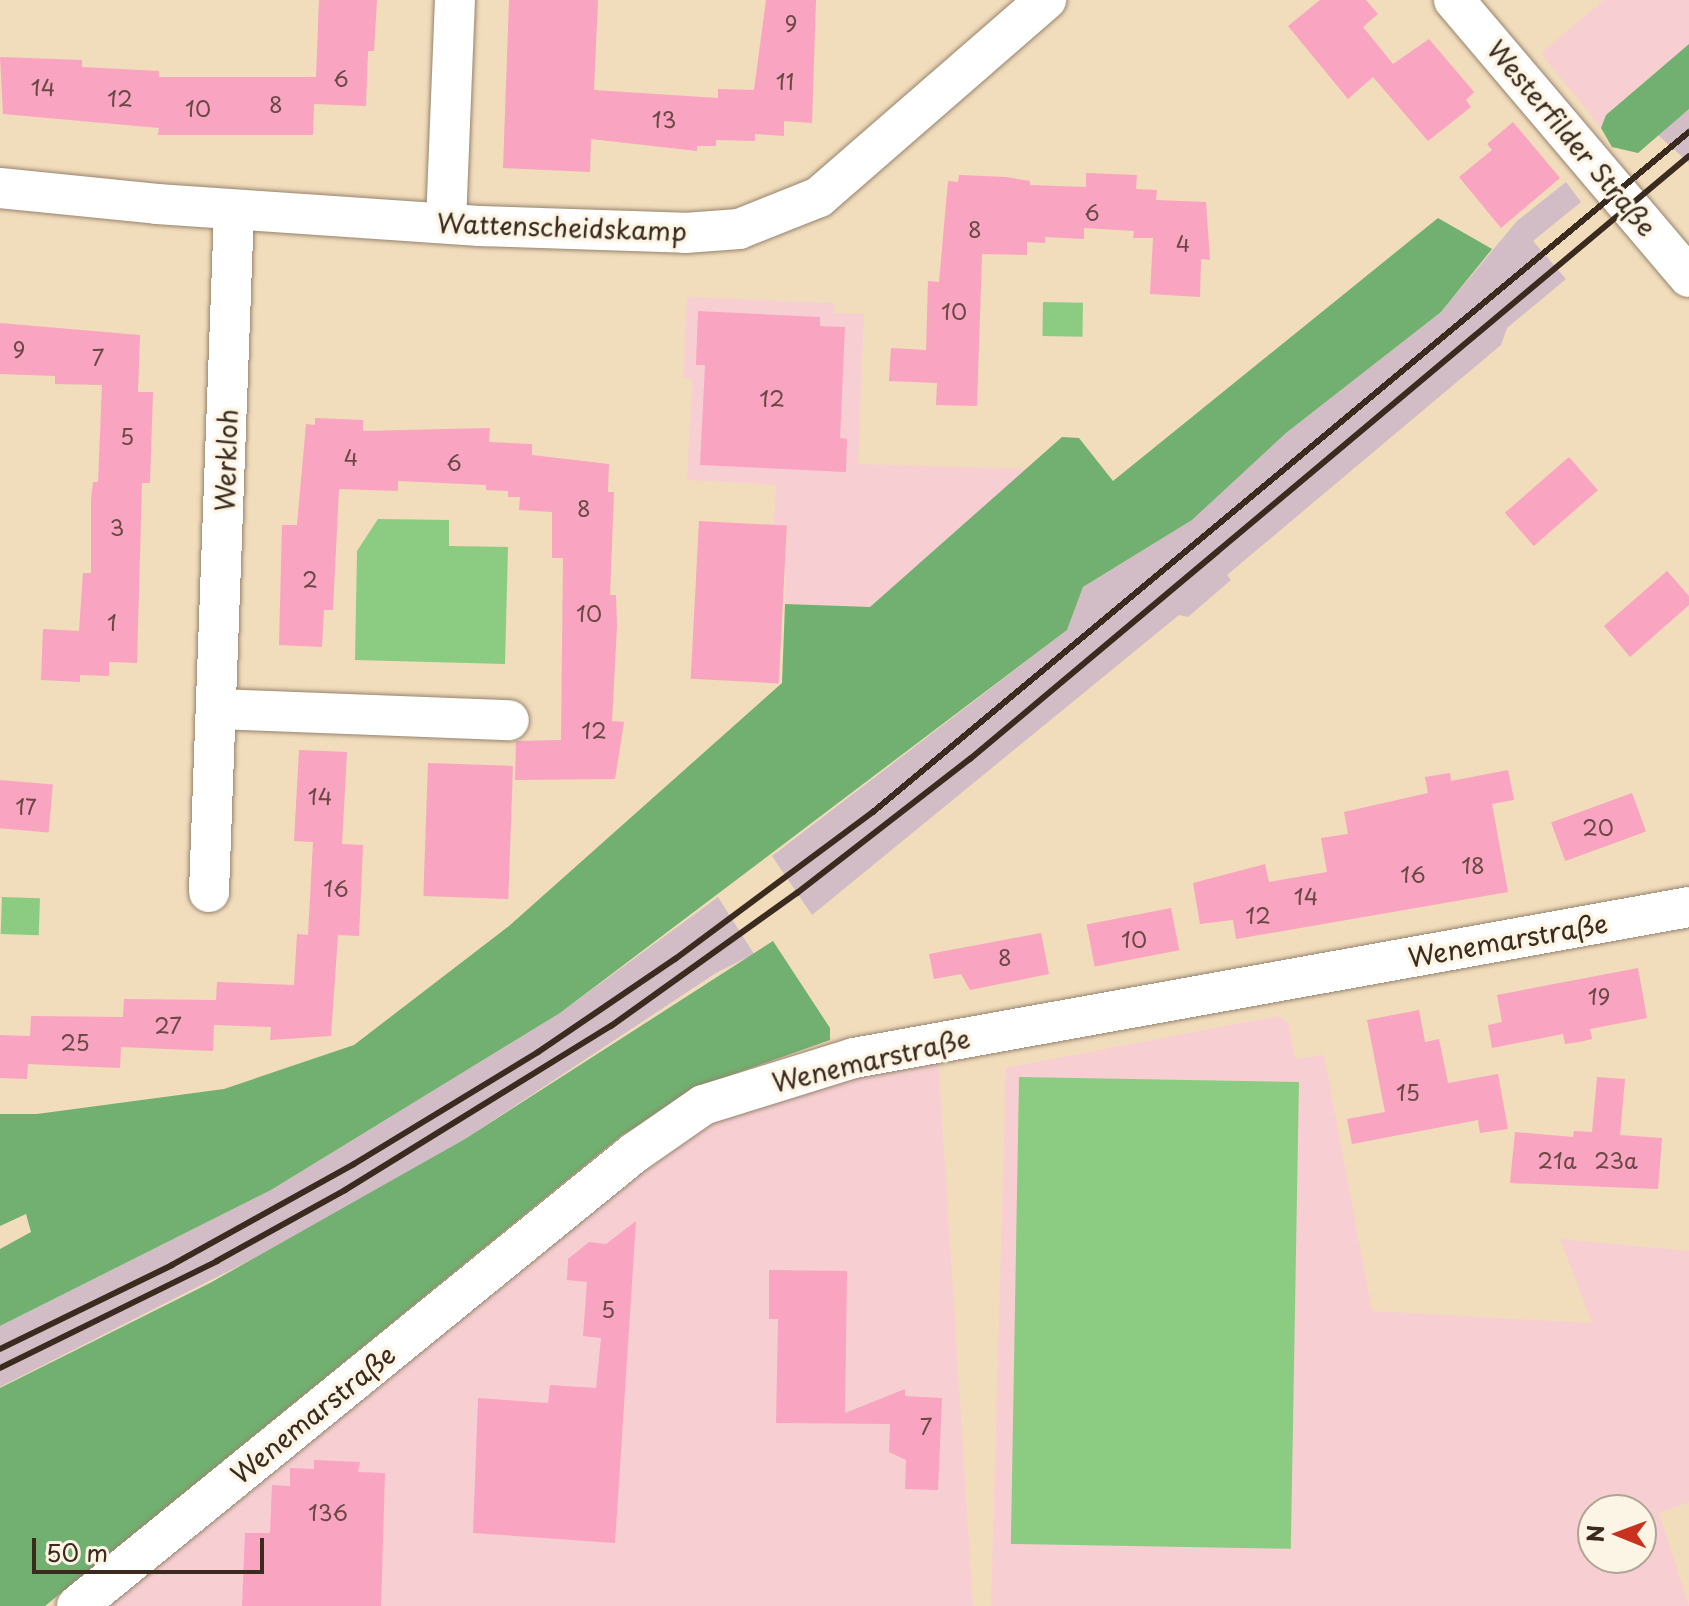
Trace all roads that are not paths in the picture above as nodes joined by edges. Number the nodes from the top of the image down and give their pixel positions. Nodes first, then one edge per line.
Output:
1 (455, 0) edge
2 (1046, 0) edge
3 (1454, 0) edge
4 (0, 188) edge
5 (234, 210) junction
6 (446, 223) junction
7 (1689, 277) edge
8 (218, 709) junction
9 (509, 720) dead end
10 (209, 892) dead end
11 (1689, 907) edge
12 (77, 1606) edge

1 - 6 street
2 - 6 street, Wattenscheidskamp
3 - 7 street, Westerfilder Straße
4 - 5 street, Wattenscheidskamp
5 - 6 street, Wattenscheidskamp
5 - 8 street, Werkloh
8 - 9 street
8 - 10 street, Werkloh
11 - 12 street, Wenemarstraße

